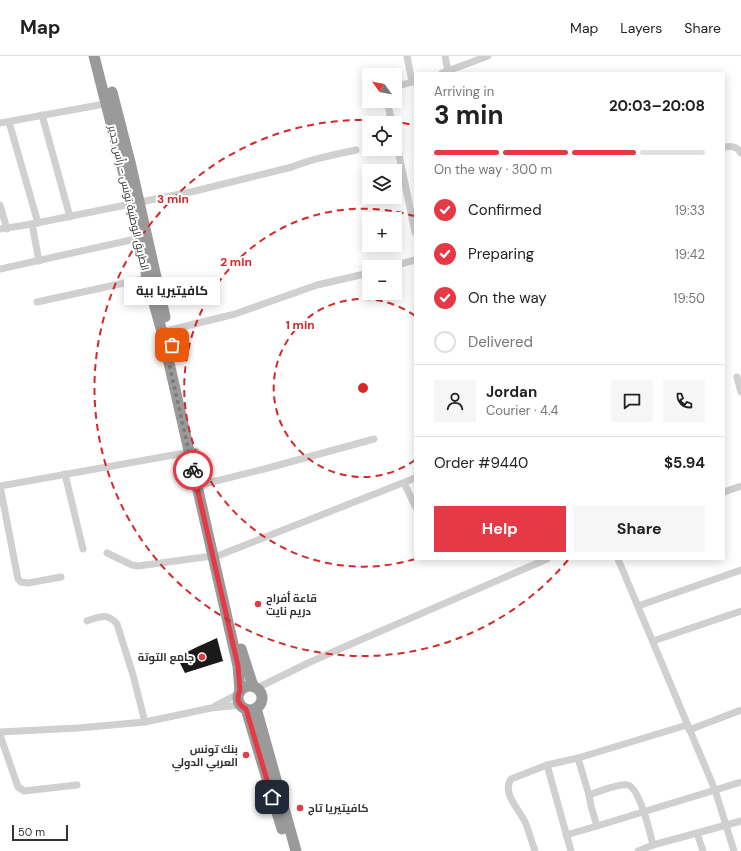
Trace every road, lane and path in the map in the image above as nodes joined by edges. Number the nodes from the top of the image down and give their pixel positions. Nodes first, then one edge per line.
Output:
1 (94, 56) edge
2 (102, 56) edge
3 (407, 56) edge
4 (445, 56) edge
5 (488, 56) edge
6 (445, 72) edge
7 (414, 82) edge
8 (402, 85) edge
9 (111, 103) junction
10 (42, 115) junction
11 (9, 122) junction
12 (0, 123) edge
13 (725, 147) edge
14 (356, 150) dead end
15 (741, 154) edge
16 (399, 156) edge
17 (135, 203) junction
18 (0, 205) edge
19 (70, 217) junction
20 (35, 224) junction
21 (414, 227) edge
22 (3, 229) edge
23 (140, 238) junction
24 (414, 260) edge
25 (39, 261) junction
26 (402, 264) edge
27 (0, 268) edge
28 (362, 274) edge
29 (147, 278) junction
30 (37, 302) dead end
31 (165, 331) junction
32 (737, 377) dead end
33 (741, 392) edge
34 (374, 439) dead end
35 (193, 452) junction
36 (65, 474) junction
37 (414, 478) edge
38 (404, 483) junction
39 (204, 484) junction
40 (0, 486) edge
41 (741, 486) edge
42 (725, 492) edge
43 (414, 504) edge
44 (83, 549) dead end
45 (107, 553) dead end
46 (216, 556) junction
47 (545, 560) edge
48 (618, 560) edge
49 (741, 570) edge
50 (61, 577) dead end
51 (638, 606) junction
52 (741, 611) edge
53 (87, 621) dead end
54 (653, 641) junction
55 (255, 687) junction
56 (244, 701) junction
57 (211, 708) junction
58 (741, 710) edge
59 (144, 722) junction
60 (688, 728) junction
61 (0, 733) edge
62 (578, 758) junction
63 (547, 765) junction
64 (741, 782) edge
65 (77, 785) dead end
66 (715, 790) junction
67 (589, 795) junction
68 (644, 811) junction
69 (741, 821) edge
70 (726, 825) junction
71 (597, 826) junction
72 (697, 833) junction
73 (566, 836) junction
74 (653, 845) junction
75 (288, 851) edge
76 (296, 851) edge
77 (535, 851) edge
78 (570, 851) edge
79 (638, 851) edge
80 (703, 851) edge
81 (734, 851) edge

1 - 9 highway, الطريق الوطنية تونس - رأس جدير
2 - 9 highway, الطريق الوطنية تونس - رأس جدير
3 - 7 street
4 - 6 street
5 - 6 street
7 - 8 street
9 - 10 street
9 - 17 highway, الطريق الوطنية تونس - رأس جدير
10 - 11 street
10 - 19 street
11 - 12 street
11 - 20 street
13 - 15 street
14 - 17 street
16 - 21 street
17 - 19 street
17 - 23 highway, الطريق الوطنية تونس - رأس جدير
17 - 31 highway, الطريق الوطنية تونس - رأس جدير
18 - 22 street
19 - 20 street
20 - 22 street
20 - 25 street
23 - 25 street
23 - 29 highway, الطريق الوطنية تونس - رأس جدير
24 - 26 street
25 - 27 street
28 - 31 street
29 - 30 street
29 - 31 highway, الطريق الوطنية تونس - رأس جدير
31 - 35 highway, الطريق الوطنية تونس - رأس جدير
32 - 33 street
34 - 39 street
35 - 36 street
35 - 39 highway, الطريق الوطنية تونس - رأس جدير
35 - 46 highway, الطريق الوطنية تونس - رأس جدير
36 - 40 street
36 - 44 street
37 - 38 street
38 - 43 street
38 - 46 street
39 - 46 highway, الطريق الوطنية تونس - رأس جدير
40 - 50 street
41 - 42 street
45 - 46 street
46 - 55 highway, الطريق الوطنية تونس - رأس جدير
46 - 56 highway, الطريق الوطنية تونس - رأس جدير
47 - 55 street
48 - 51 street
49 - 51 street
51 - 54 street
52 - 54 street
53 - 59 street
54 - 60 street
55 - 56 highway
55 - 56 highway, الطريق الوطنية تونس - رأس جدير
56 - 57 street
56 - 57 street
56 - 75 highway, الطريق الوطنية تونس - رأس جدير
56 - 76 highway, الطريق الوطنية تونس - رأس جدير
57 - 59 street
58 - 60 street
59 - 61 street
60 - 62 street
60 - 66 street
61 - 65 street
62 - 63 street
62 - 67 street
63 - 73 street
63 - 77 street
64 - 66 street
66 - 68 street
66 - 70 street
67 - 68 street
67 - 71 street
68 - 71 street
68 - 74 street
69 - 70 street
70 - 72 street
70 - 81 street
71 - 73 street
72 - 74 street
72 - 80 street
73 - 78 street
74 - 79 street

